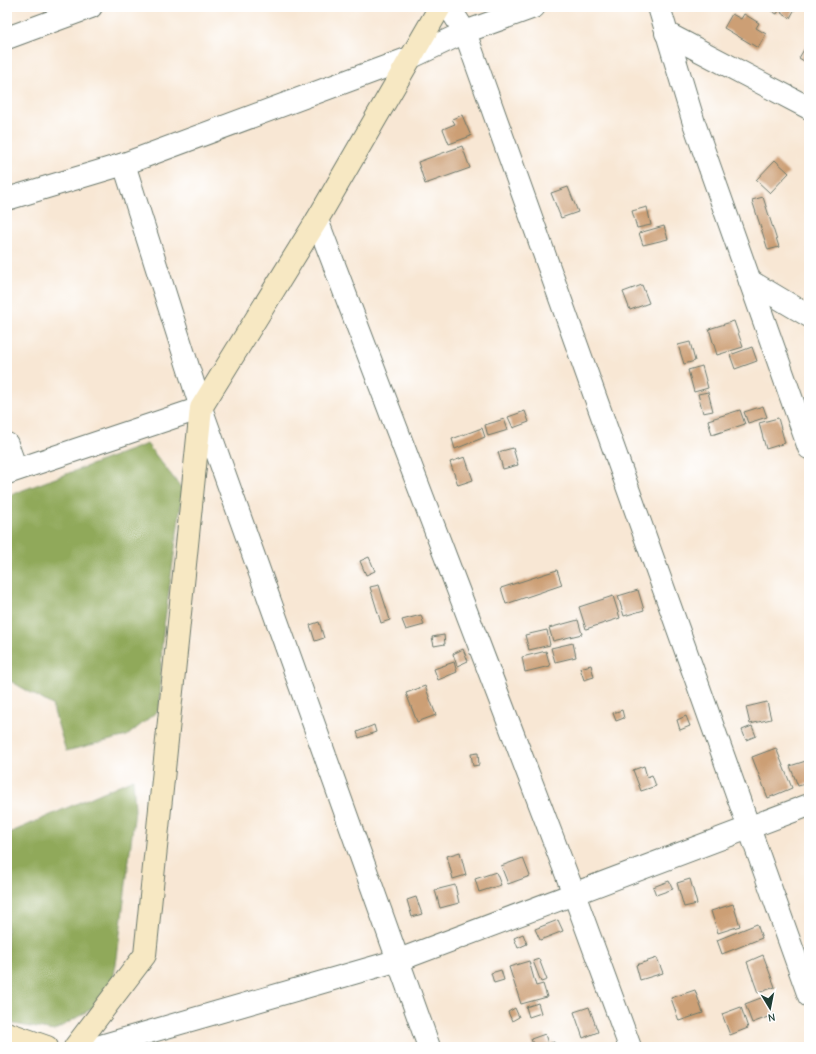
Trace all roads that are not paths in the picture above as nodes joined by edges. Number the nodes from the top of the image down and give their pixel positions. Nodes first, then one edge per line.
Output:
1 (91, 7) edge
2 (440, 7) edge
3 (449, 7) edge
4 (534, 7) edge
5 (658, 7) edge
6 (48, 14) edge
7 (465, 32) junction
8 (666, 33) junction
9 (7, 38) edge
10 (412, 57) junction
11 (809, 108) edge
12 (124, 164) junction
13 (7, 200) edge
14 (317, 220) junction
15 (750, 281) junction
16 (809, 316) edge
17 (201, 408) junction
18 (7, 444) edge
19 (809, 448) edge
20 (12, 471) edge
21 (809, 805) edge
22 (749, 828) junction
23 (574, 894) junction
24 (399, 960) junction
25 (809, 996) edge
26 (7, 1033) edge
27 (47, 1047) edge
28 (75, 1047) edge
29 (96, 1047) edge
30 (429, 1047) edge
31 (630, 1047) edge

1 - 6 street
2 - 10 street
3 - 7 street
4 - 7 street
5 - 8 street
6 - 9 street
7 - 10 street
7 - 22 street
8 - 11 street
8 - 15 street
10 - 12 street
10 - 14 street
12 - 13 street
12 - 17 street
14 - 17 street
14 - 23 street
15 - 16 street
15 - 19 street
17 - 20 street
17 - 24 street
17 - 28 street
18 - 20 street
21 - 22 street
22 - 23 street
22 - 25 street
23 - 24 street
23 - 31 street
24 - 29 street
24 - 30 street
26 - 27 street

